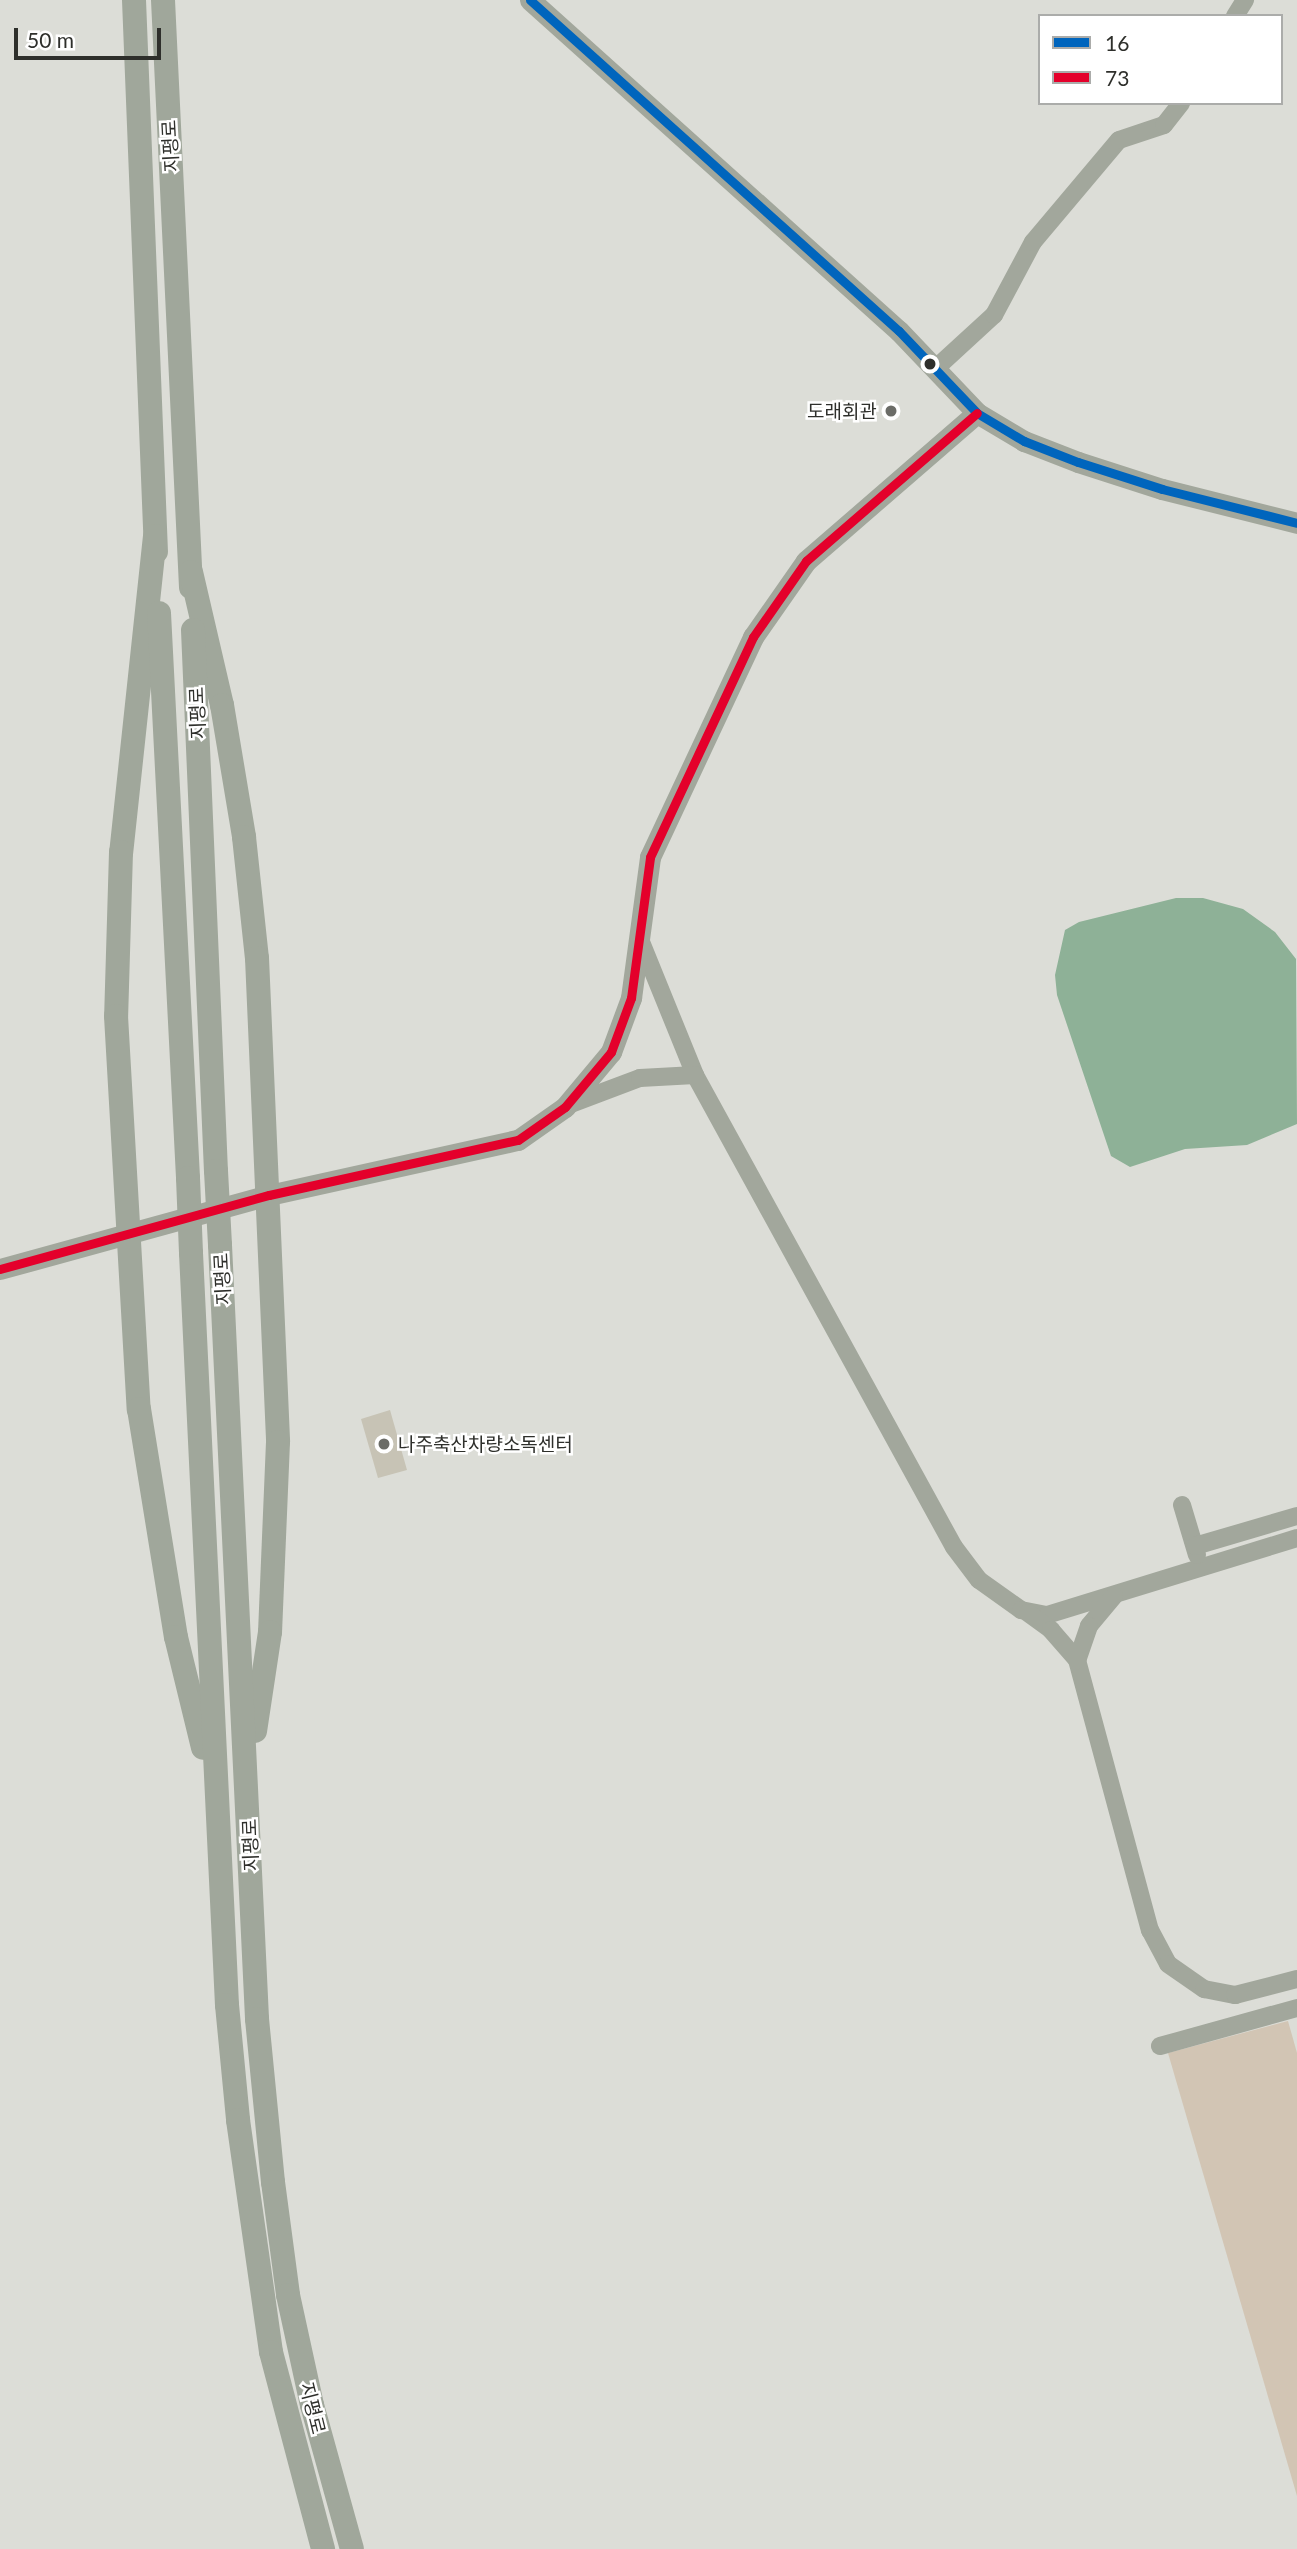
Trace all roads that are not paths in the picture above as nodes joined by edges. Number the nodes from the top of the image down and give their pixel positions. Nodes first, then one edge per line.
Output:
1 (134, 0) edge
2 (163, 0) edge
3 (530, 0) edge
4 (1179, 105) edge
5 (935, 369) junction
6 (977, 413) junction
7 (1297, 523) edge
8 (155, 536) junction
9 (191, 572) junction
10 (641, 942) junction
11 (695, 1075) junction
12 (565, 1107) junction
13 (269, 1195) junction
14 (129, 1231) junction
15 (0, 1269) edge
16 (1182, 1505) dead end
17 (1297, 1516) edge
18 (1297, 1538) edge
19 (1195, 1546) junction
20 (1201, 1568) junction
21 (1114, 1595) junction
22 (1021, 1610) junction
23 (1077, 1660) junction
24 (247, 1784) junction
25 (217, 1810) junction
26 (1297, 1979) edge
27 (1297, 2008) edge
28 (1160, 2046) dead end
29 (323, 2549) edge
30 (352, 2549) edge

1 - 8 main road, 지평로
2 - 9 main road, 지평로
3 - 5 street
4 - 5 street
5 - 6 street
6 - 7 street
6 - 10 street
8 - 14 main road
8 - 25 main road, 지평로, bridge
9 - 13 main road
9 - 24 main road, 지평로, bridge
10 - 11 street
10 - 12 street
11 - 12 street
11 - 22 street
12 - 13 street
13 - 14 street
13 - 24 main road
14 - 15 street
14 - 25 main road
16 - 19 street
17 - 19 street
18 - 20 street
19 - 20 street
20 - 21 street
21 - 22 street
21 - 23 street
22 - 23 street
23 - 26 street
24 - 30 main road, 지평로
25 - 29 main road, 지평로
27 - 28 street

